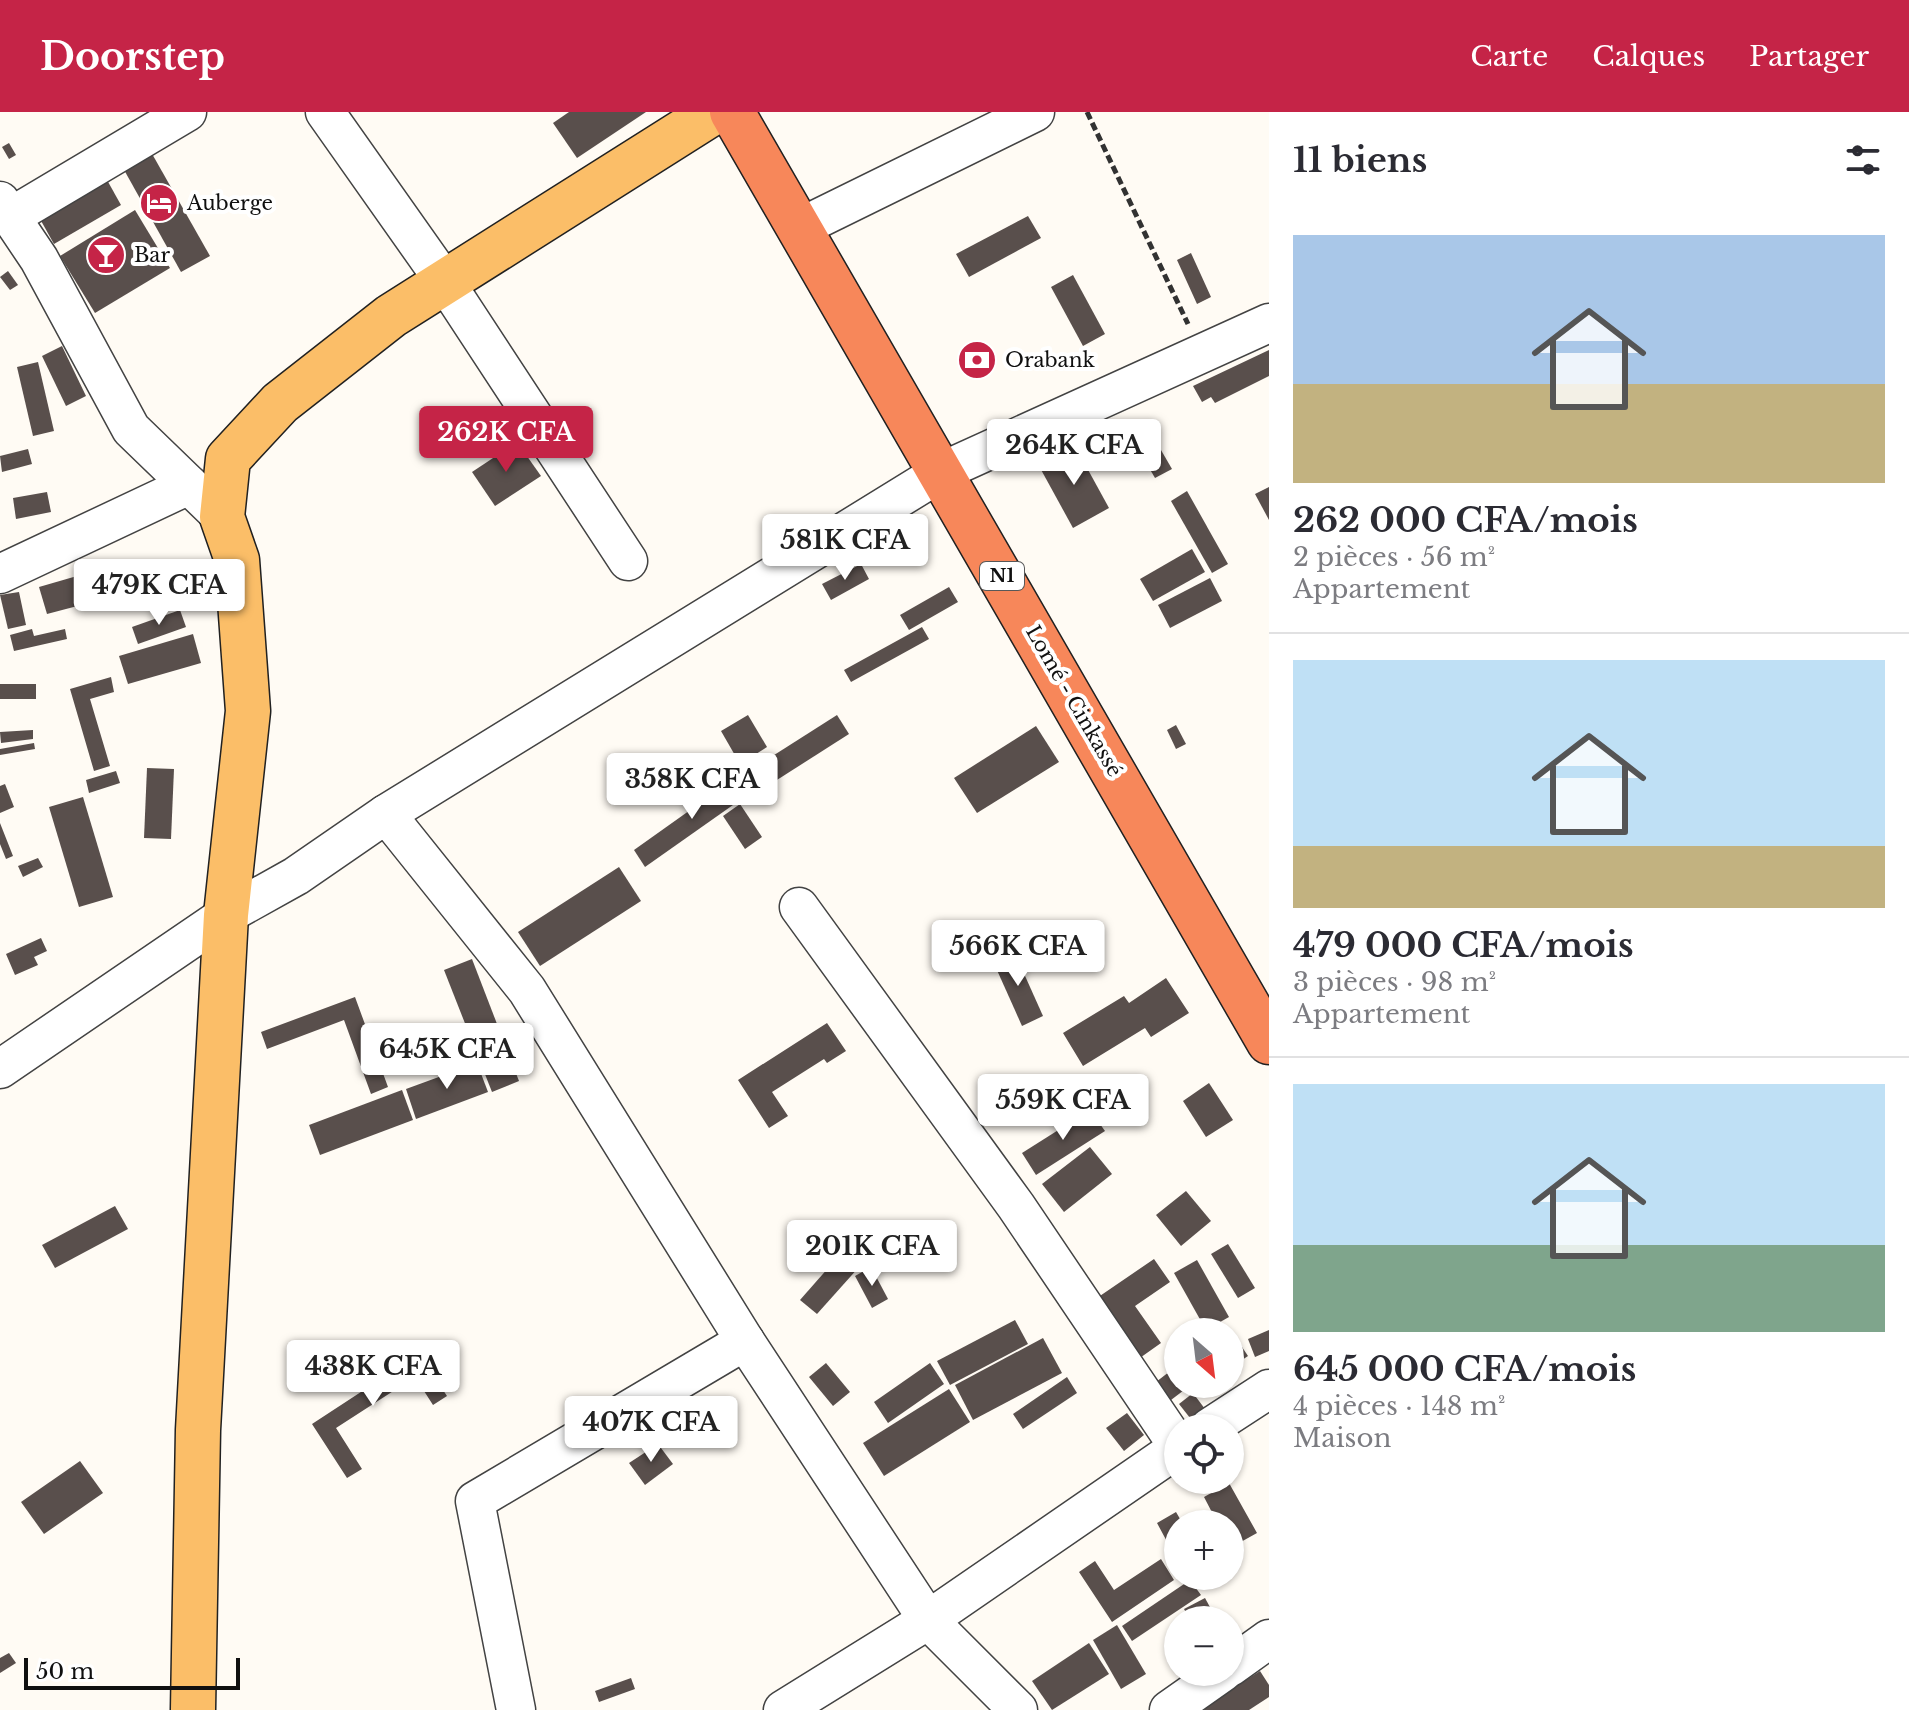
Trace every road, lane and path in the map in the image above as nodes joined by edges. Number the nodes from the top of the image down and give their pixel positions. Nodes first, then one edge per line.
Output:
1 (187, 112) edge
2 (325, 112) edge
3 (714, 112) edge
4 (732, 112) edge
5 (1035, 112) edge
6 (1087, 112) edge
7 (6, 209) edge
8 (799, 228) junction
9 (445, 282) junction
10 (1269, 323) edge
11 (1200, 352) junction
12 (943, 471) junction
13 (189, 485) junction
14 (222, 517) junction
15 (628, 561) dead end
16 (0, 574) edge
17 (386, 814) junction
18 (799, 907) dead end
19 (226, 915) junction
20 (1269, 1042) edge
21 (0, 1069) edge
22 (745, 1341) junction
23 (1269, 1389) edge
24 (1231, 1414) edge
25 (1164, 1426) edge
26 (1164, 1457) edge
27 (928, 1620) junction
28 (1269, 1639) edge
29 (1244, 1657) edge
30 (1203, 1686) edge
31 (193, 1710) edge
32 (516, 1710) edge
33 (783, 1710) edge
34 (1018, 1710) edge
35 (1169, 1710) edge

1 - 7 street
2 - 9 street
3 - 9 main road
4 - 8 highway, Lomé - Cinkassé / N1
5 - 8 street
6 - 11 path
7 - 13 street
8 - 12 highway, Lomé - Cinkassé / N1
9 - 14 main road
9 - 15 street
10 - 11 street
11 - 12 street
12 - 17 street
12 - 20 highway, Lomé - Cinkassé / N1
13 - 14 street
13 - 16 street
14 - 19 main road
17 - 19 street
17 - 22 street
18 - 25 street
19 - 21 street
19 - 31 main road
22 - 27 street
22 - 32 street
23 - 24 street
26 - 27 street
27 - 33 street
27 - 34 street
28 - 29 street
30 - 35 street

